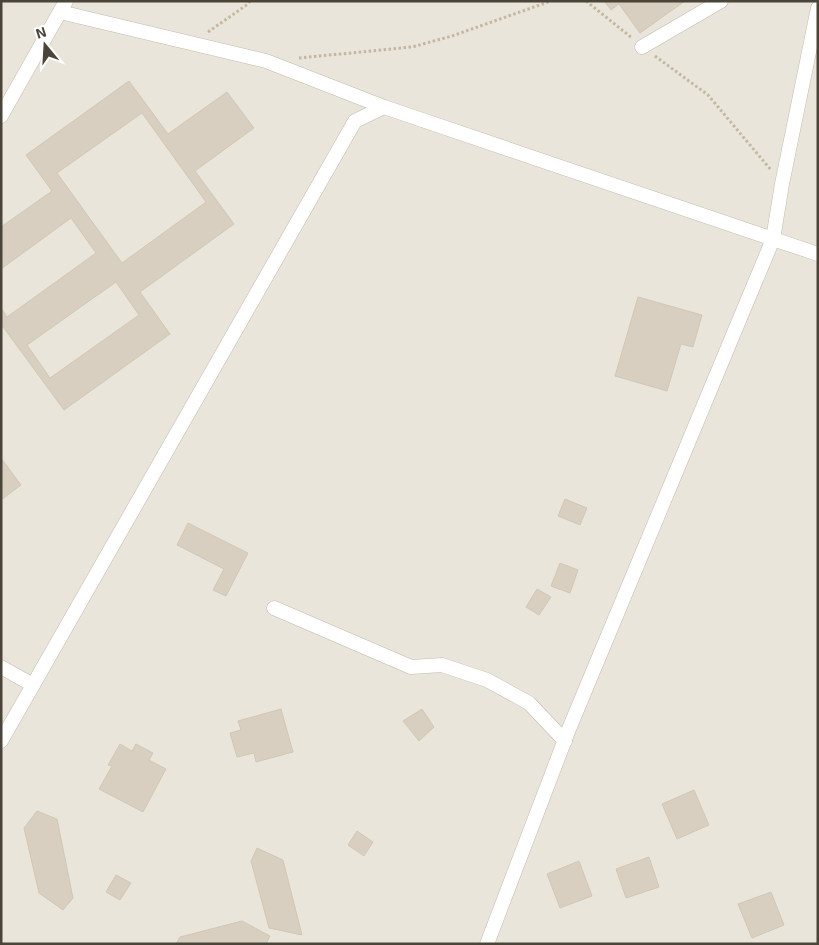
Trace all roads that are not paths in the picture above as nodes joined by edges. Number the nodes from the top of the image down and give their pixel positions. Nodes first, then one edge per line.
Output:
1 (721, 1) edge
2 (63, 7) edge
3 (818, 8) edge
4 (642, 47) road end
5 (384, 107) junction
6 (1, 116) edge
7 (773, 239) junction
8 (818, 254) edge
9 (274, 608) dead end
10 (1, 667) edge
11 (33, 685) junction
12 (564, 740) junction
13 (1, 741) edge
14 (488, 944) edge

1 - 4 street
2 - 5 street
2 - 6 street
3 - 7 street
5 - 7 street
5 - 11 street
7 - 8 street
7 - 12 street
9 - 12 street
10 - 11 street
11 - 13 street
12 - 14 street

